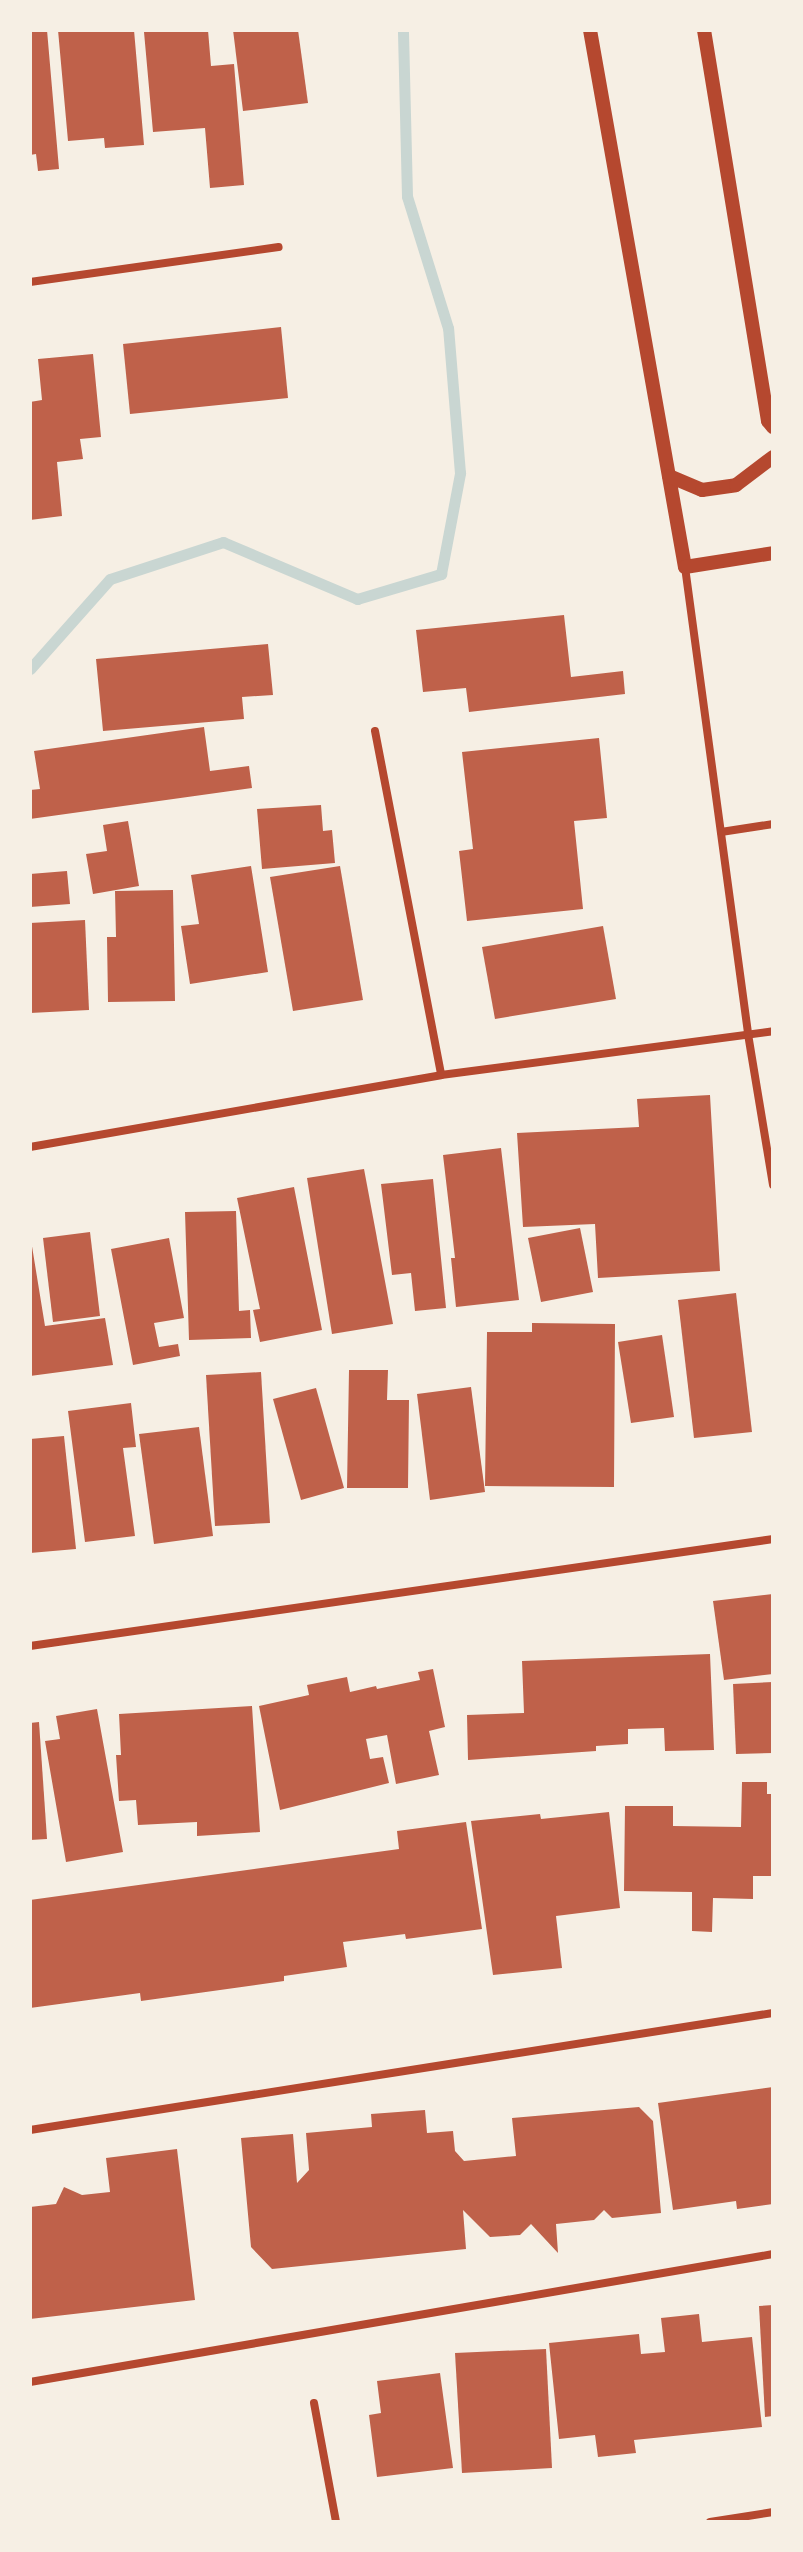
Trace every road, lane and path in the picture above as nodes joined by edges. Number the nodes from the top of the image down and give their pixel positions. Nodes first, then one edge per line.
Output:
1 (590, 30) edge
2 (704, 30) edge
3 (279, 247) dead end
4 (30, 282) edge
5 (773, 427) edge
6 (773, 457) edge
7 (669, 476) junction
8 (773, 553) edge
9 (685, 567) junction
10 (375, 731) dead end
11 (773, 824) edge
12 (721, 832) junction
13 (773, 1031) edge
14 (748, 1034) junction
15 (441, 1075) junction
16 (30, 1147) edge
17 (773, 1185) edge
18 (773, 1539) edge
19 (30, 1646) edge
20 (773, 2013) edge
21 (30, 2130) edge
22 (773, 2254) edge
23 (30, 2382) edge
24 (314, 2403) dead end
25 (773, 2512) edge
26 (336, 2522) edge
27 (710, 2522) edge

1 - 7 street
2 - 5 street
3 - 4 street
6 - 7 street
7 - 9 street
8 - 9 street
9 - 12 street
10 - 15 street
11 - 12 street
12 - 14 street
13 - 14 street
14 - 15 street
14 - 17 street
15 - 16 street
18 - 19 street
20 - 21 street
22 - 23 street
24 - 26 street
25 - 27 street

